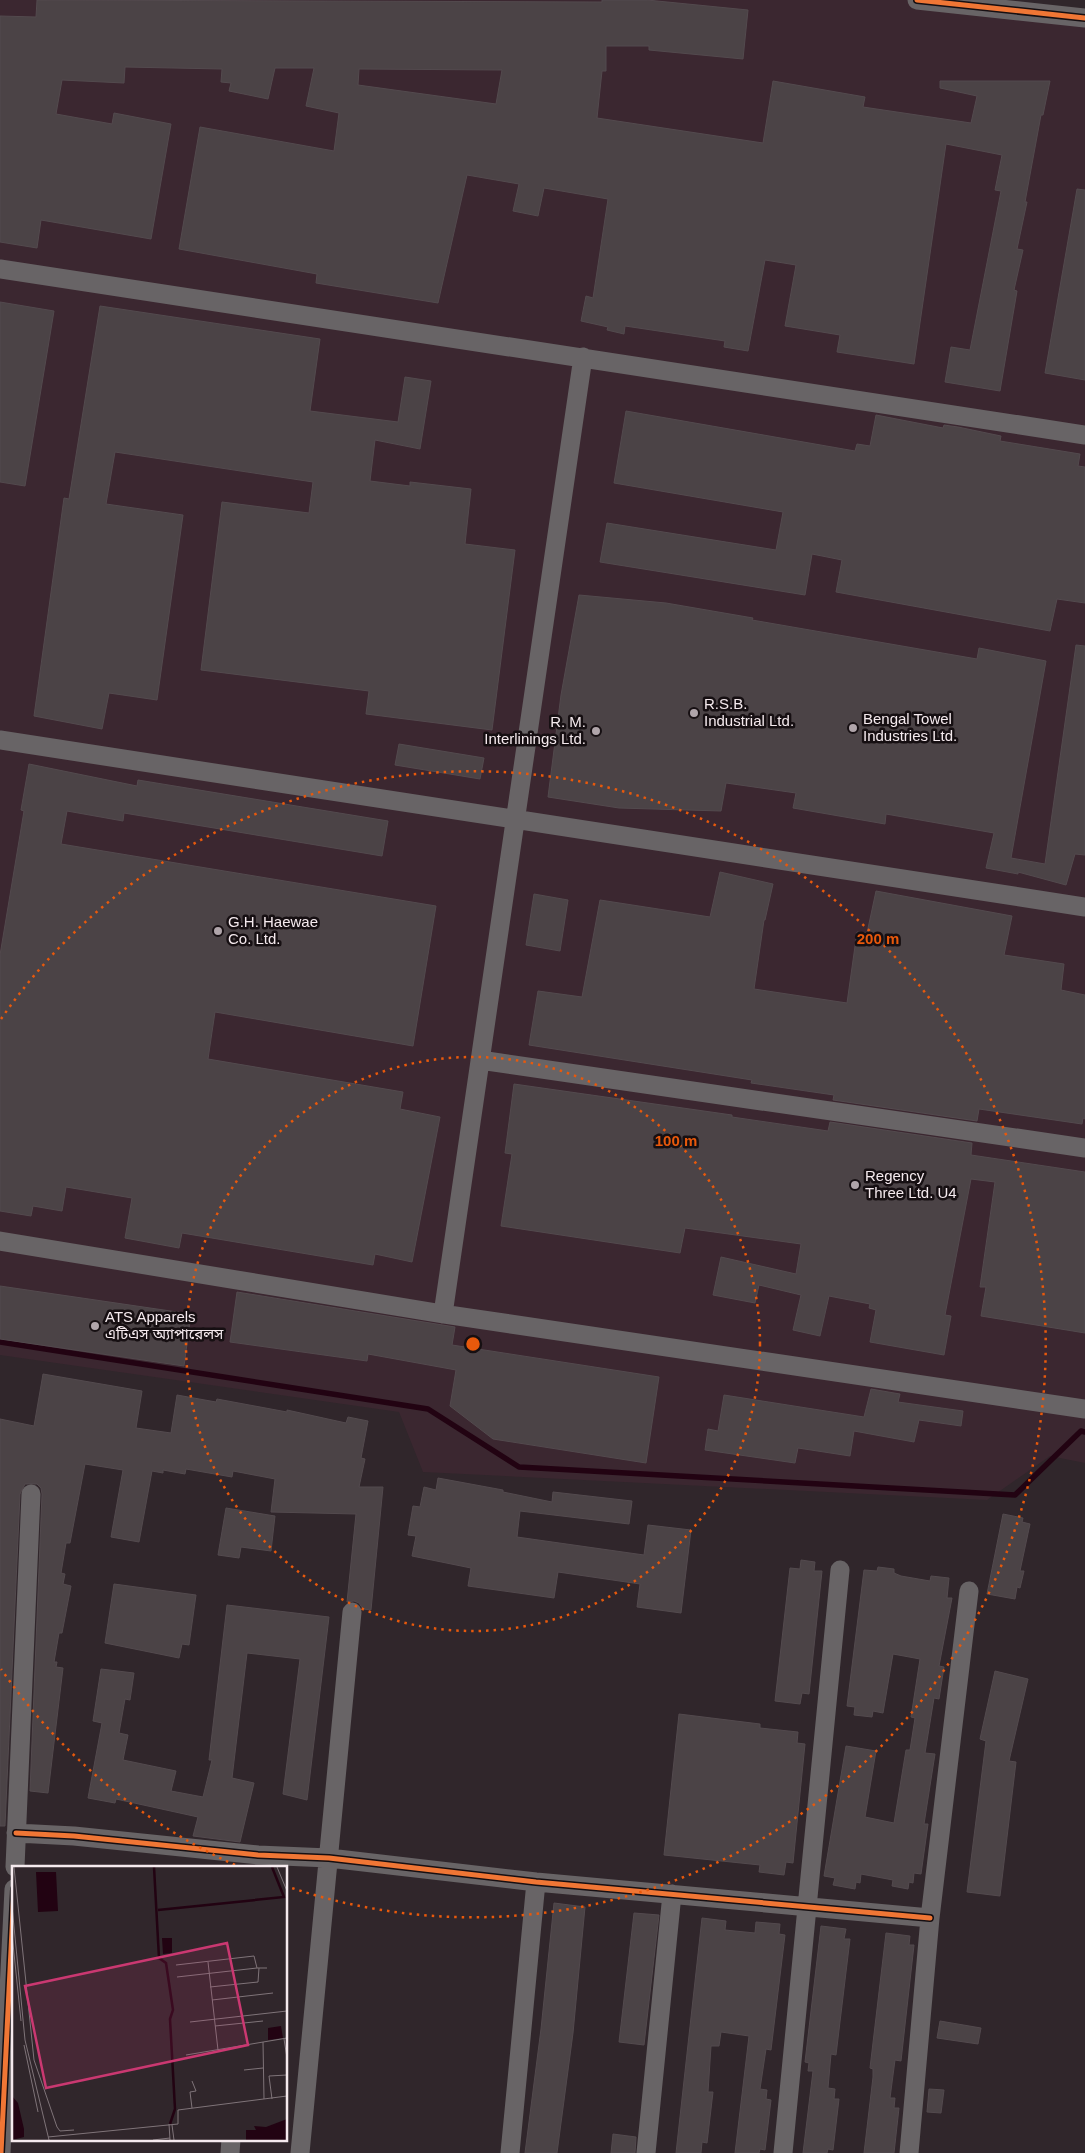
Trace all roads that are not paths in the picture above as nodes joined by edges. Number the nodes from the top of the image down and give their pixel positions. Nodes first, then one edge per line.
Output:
1 (917, 0) edge
2 (1085, 18) edge
3 (0, 269) edge
4 (583, 357) junction
5 (1085, 435) edge
6 (0, 740) edge
7 (516, 821) junction
8 (1085, 907) edge
9 (480, 1060) junction
10 (1085, 1148) edge
11 (0, 1241) edge
12 (443, 1314) junction
13 (1085, 1409) edge
14 (31, 1494) dead end
15 (840, 1570) dead end
16 (969, 1590) dead end
17 (352, 1612) dead end
18 (16, 1833) junction
19 (329, 1858) junction
20 (258, 1861) edge
21 (15, 1866) edge
22 (536, 1882) junction
23 (672, 1894) junction
24 (806, 1906) junction
25 (930, 1918) junction
26 (12, 1934) edge
27 (231, 2140) edge
28 (2, 2153) edge
29 (230, 2153) edge
30 (300, 2153) edge
31 (510, 2153) edge
32 (646, 2153) edge
33 (783, 2153) edge
34 (909, 2153) edge

1 - 2 street
3 - 4 street
4 - 5 street
4 - 7 street
6 - 7 street
7 - 8 street
7 - 9 street
9 - 10 street
9 - 12 street
11 - 12 street
12 - 13 street
14 - 18 street
15 - 24 street
16 - 25 street
17 - 19 street
18 - 20 street
18 - 21 street
19 - 20 street
19 - 22 street
19 - 30 street
22 - 23 street
22 - 31 street
23 - 24 street
23 - 32 street
24 - 25 street
24 - 33 street
25 - 34 street
26 - 28 street
27 - 29 street

